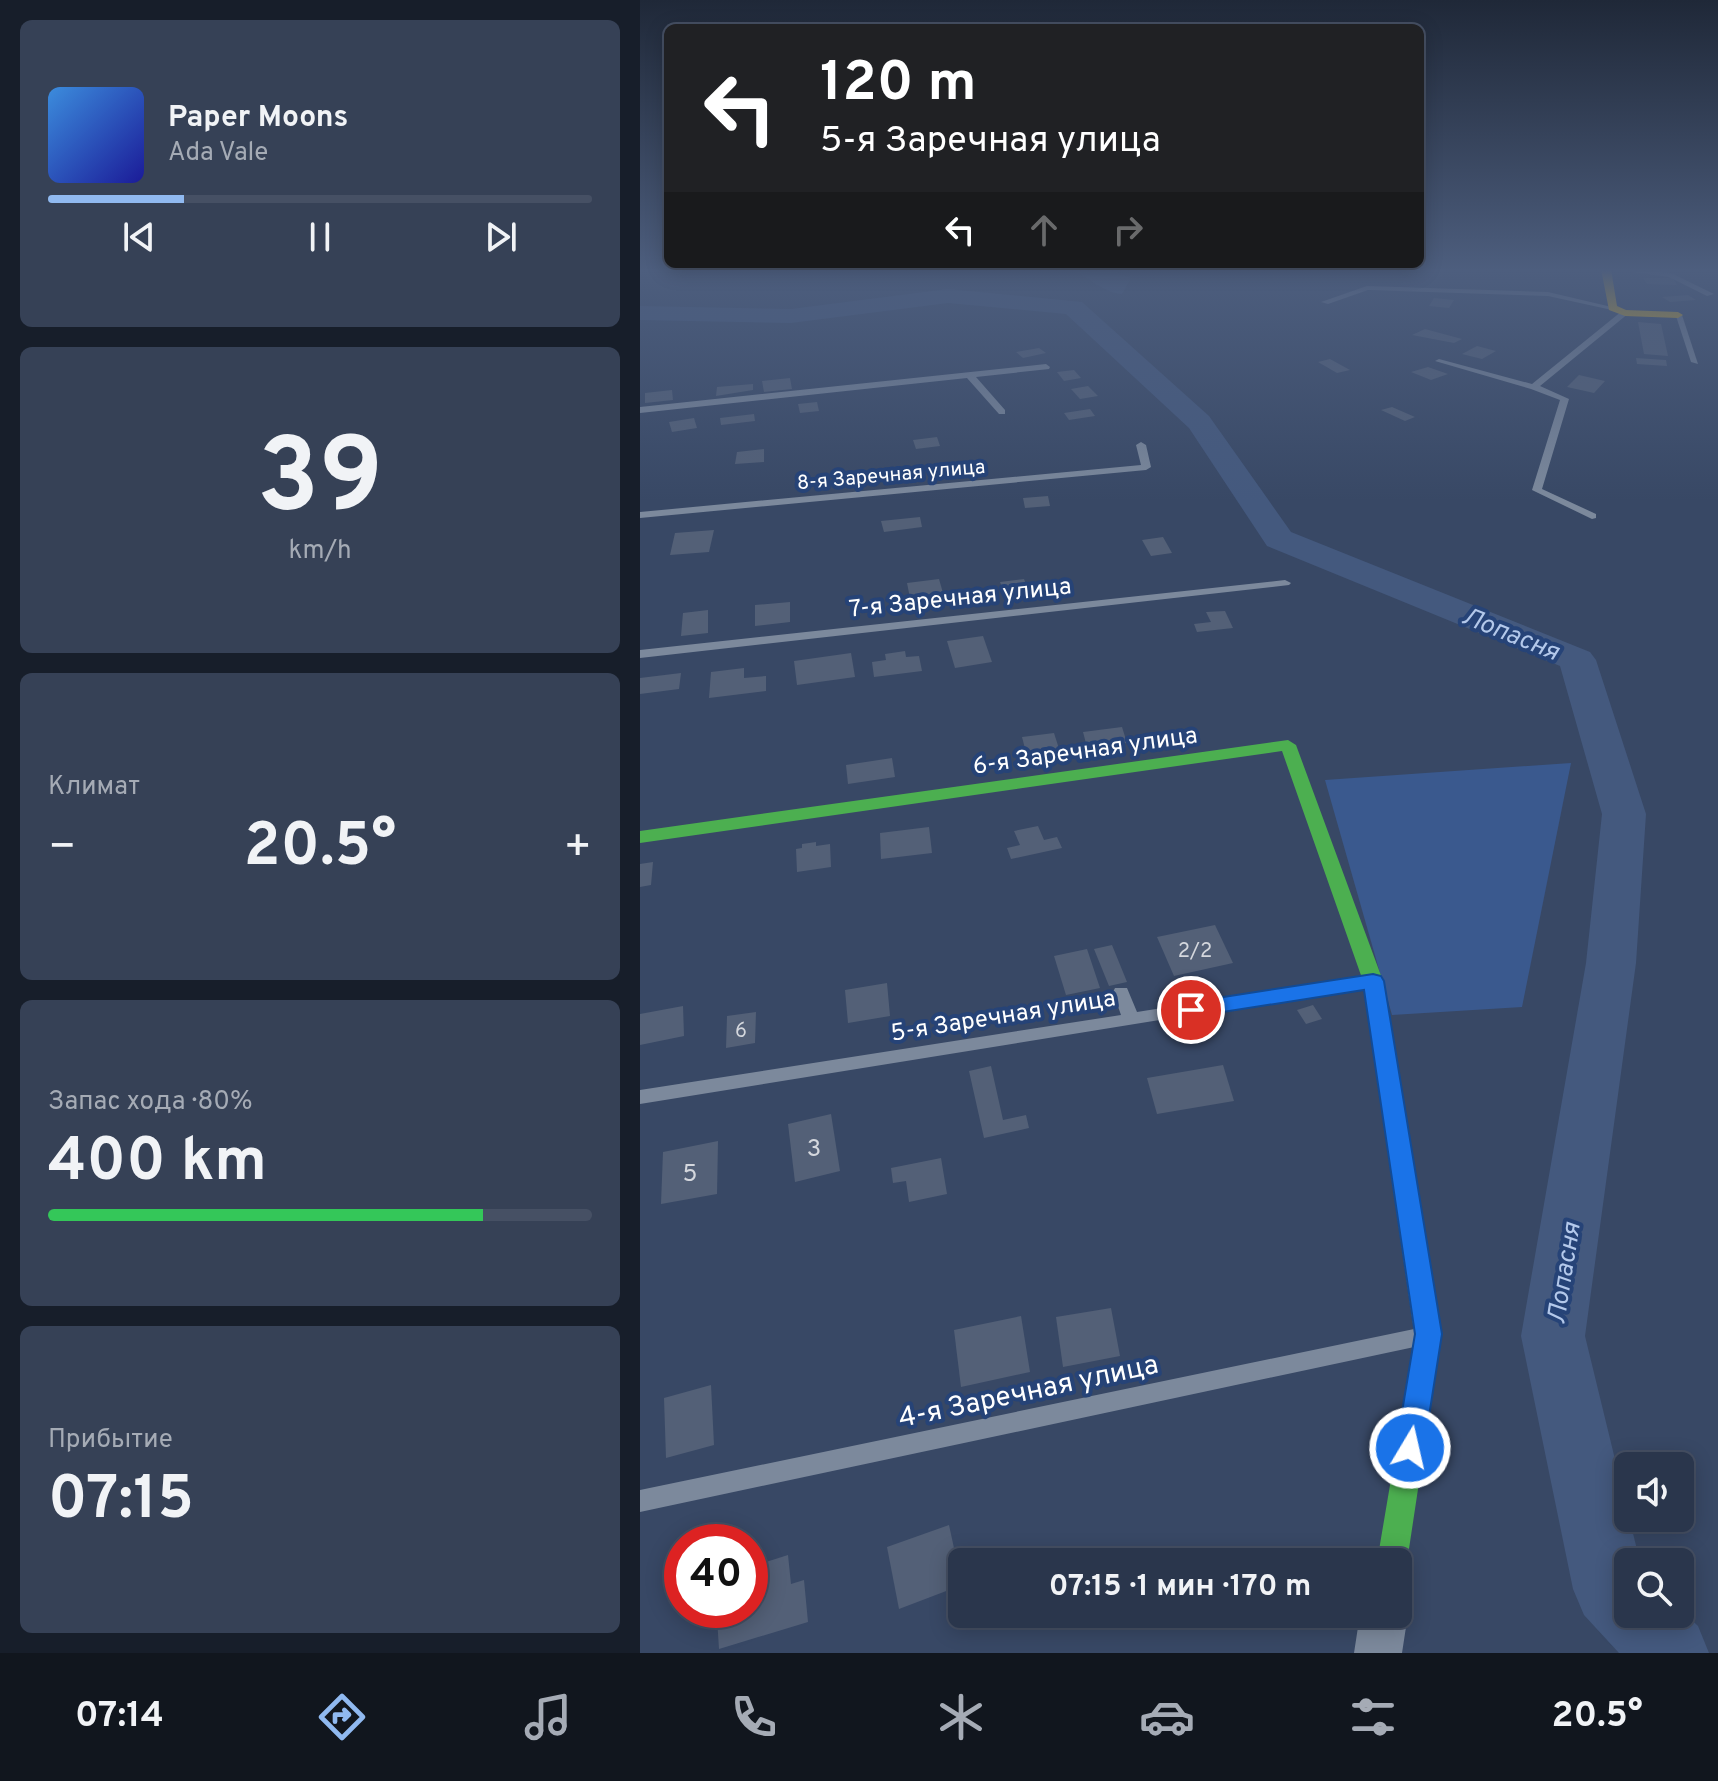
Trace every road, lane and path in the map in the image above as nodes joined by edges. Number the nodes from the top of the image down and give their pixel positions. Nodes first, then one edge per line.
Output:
1 (1579, 346) edge
2 (1689, 346) edge
3 (1439, 361) dead end
4 (1695, 362) dead end
5 (1046, 367) dead end
6 (971, 377) junction
7 (1534, 387) junction
8 (640, 410) edge
9 (1002, 412) dead end
10 (1141, 445) dead end
11 (640, 515) edge
12 (1592, 516) dead end
13 (1285, 583) dead end
14 (640, 654) edge
15 (640, 837) edge
16 (1373, 981) junction
17 (1121, 992) dead end
18 (1131, 1019) junction
19 (640, 1097) edge
20 (1428, 1334) junction
21 (640, 1501) edge
22 (1394, 1548) edge
23 (1382, 1628) edge
24 (1378, 1653) edge

1 - 7 lane
2 - 4 lane
3 - 7 lane
5 - 6 lane
6 - 8 lane
6 - 9 lane
7 - 12 lane
10 - 11 lane, 8-я Заречная улица
13 - 14 lane, 7-я Заречная улица
15 - 16 street, 6-я Заречная улица
16 - 18 lane, 5-я Заречная улица
16 - 20 street
17 - 18 lane
18 - 19 lane, 5-я Заречная улица
20 - 21 lane, 4-я Заречная улица
20 - 22 street
23 - 24 street

